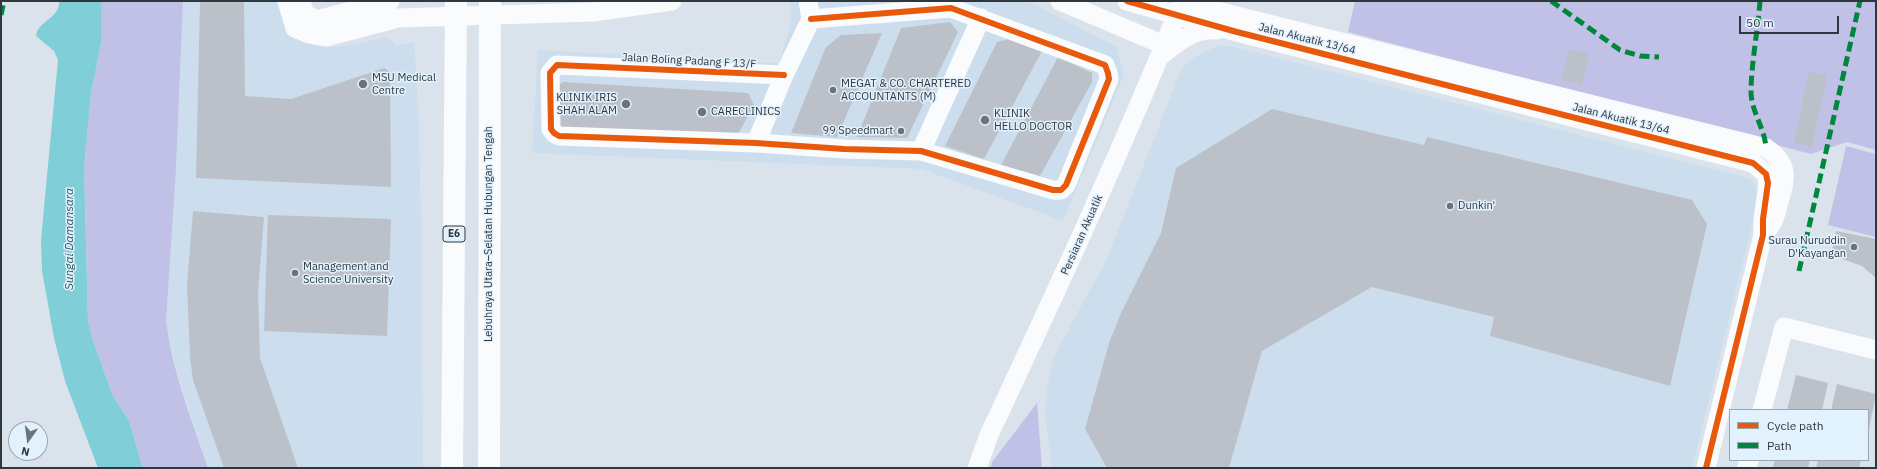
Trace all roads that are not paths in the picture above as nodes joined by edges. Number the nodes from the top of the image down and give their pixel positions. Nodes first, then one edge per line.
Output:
1 (287, 1) edge
2 (301, 1) edge
3 (390, 1) edge
4 (456, 1) edge
5 (490, 1) edge
6 (576, 1) edge
7 (672, 1) edge
8 (1060, 1) edge
9 (1127, 1) edge
10 (1226, 1) edge
11 (1154, 4) edge
12 (1180, 6) edge
13 (809, 10) edge
14 (593, 12) junction
15 (981, 18) junction
16 (1238, 25) junction
17 (1135, 33) junction
18 (1162, 51) junction
19 (784, 75) junction
20 (1151, 80) junction
21 (756, 143) junction
22 (921, 151) junction
23 (1876, 350) edge
24 (1762, 409) edge
25 (452, 468) edge
26 (489, 468) edge
27 (977, 468) edge
28 (1706, 468) edge

1 - 14 street
2 - 3 street
4 - 25 highway, E6
5 - 26 highway, Lebuhraya Utara–Selatan Hubungan Tengah
6 - 14 street
7 - 14 street
8 - 17 street
9 - 11 street, Jalan Akuatik 13/64
10 - 16 street
11 - 12 street, Jalan Akuatik 13/64
12 - 16 street, Jalan Akuatik 13/64
12 - 18 street, Persiaran Akuatik
13 - 15 street
13 - 19 street
15 - 22 street
15 - 22 street
16 - 18 street
16 - 28 street, Jalan Akuatik 13/64
17 - 18 street
17 - 20 street
18 - 20 street, Persiaran Akuatik
19 - 21 street
19 - 21 street, Jalan Boling Padang F 13/F
20 - 27 street, Persiaran Akuatik
21 - 22 street
23 - 24 street

